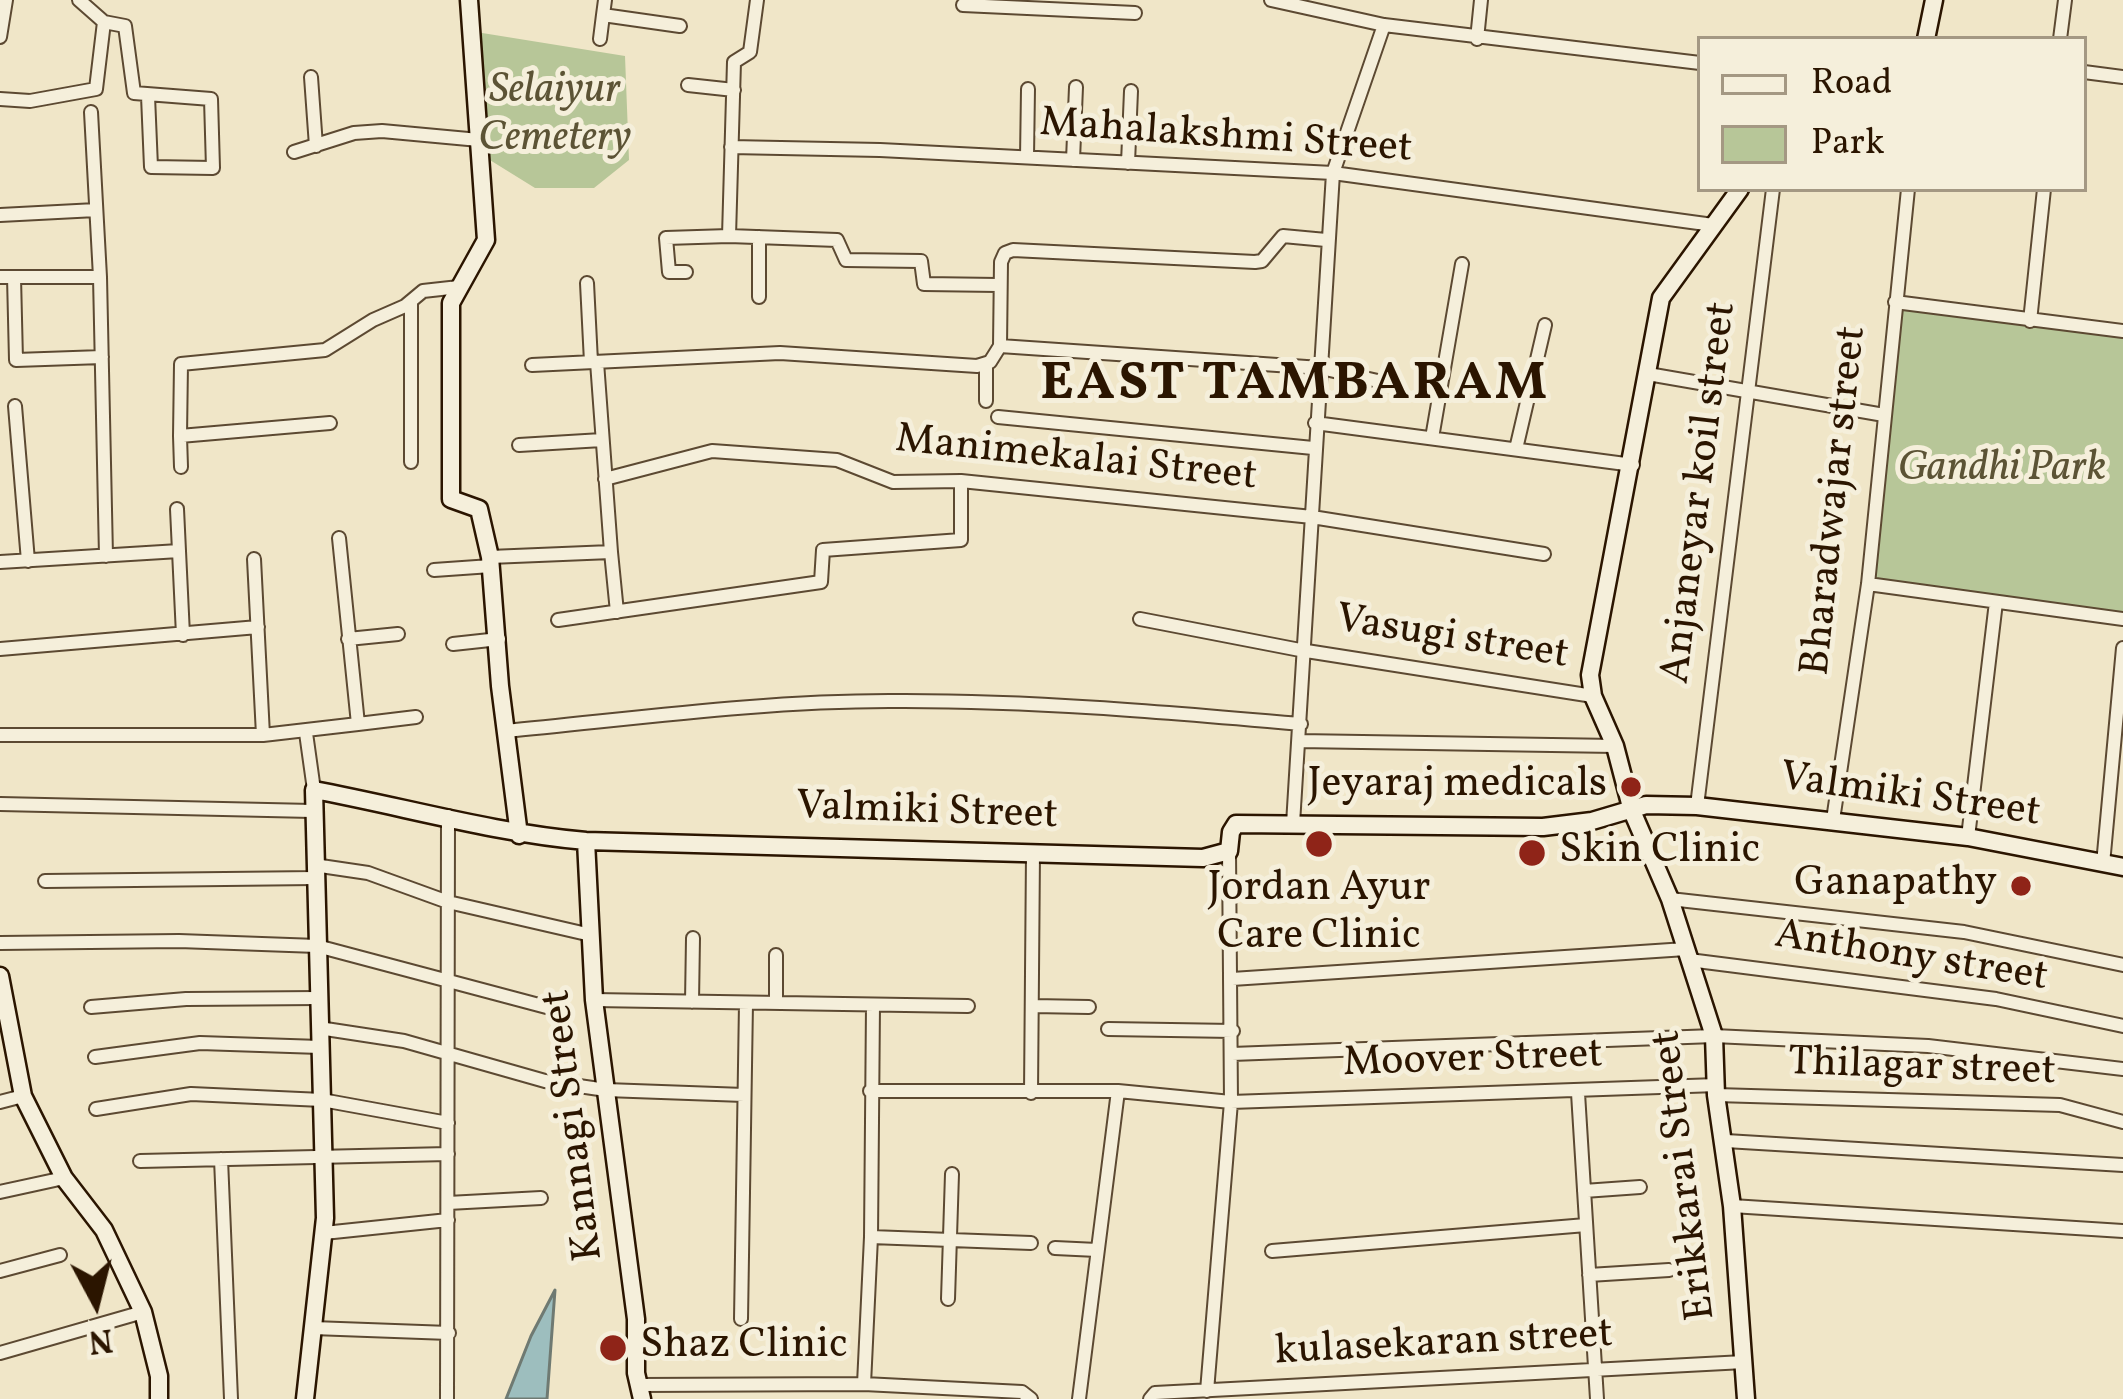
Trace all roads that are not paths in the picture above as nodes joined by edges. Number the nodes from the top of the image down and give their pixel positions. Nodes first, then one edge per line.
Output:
1 (6, 0) edge
2 (79, 0) edge
3 (469, 0) edge
4 (605, 0) edge
5 (757, 0) edge
6 (1271, 0) edge
7 (1481, 0) edge
8 (1934, 0) edge
9 (2065, 0) edge
10 (963, 4) dead end
11 (1131, 5) edge
12 (603, 15) junction
13 (104, 22) junction
14 (680, 26) dead end
15 (1384, 26) junction
16 (1927, 36) edge
17 (2060, 36) edge
18 (0, 37) edge
19 (600, 39) dead end
20 (1477, 39) junction
21 (1697, 63) edge
22 (2087, 72) edge
23 (311, 77) dead end
24 (2123, 77) edge
25 (688, 85) dead end
26 (1076, 87) dead end
27 (1028, 89) dead end
28 (734, 90) junction
29 (1131, 91) dead end
30 (148, 97) junction
31 (0, 99) edge
32 (91, 112) dead end
33 (479, 140) junction
34 (316, 146) junction
35 (731, 147) junction
36 (293, 152) dead end
37 (1027, 158) junction
38 (1073, 160) junction
39 (1128, 163) junction
40 (1333, 173) junction
41 (1738, 192) edge
42 (1773, 192) edge
43 (1908, 192) edge
44 (2044, 192) edge
45 (96, 210) junction
46 (0, 214) edge
47 (1713, 225) junction
48 (729, 236) junction
49 (759, 237) junction
50 (1326, 240) junction
51 (1462, 264) dead end
52 (686, 272) dead end
53 (7, 277) edge
54 (100, 277) junction
55 (587, 283) dead end
56 (998, 285) junction
57 (459, 287) junction
58 (759, 297) dead end
59 (411, 301) junction
60 (1895, 302) junction
61 (2030, 321) junction
62 (1545, 325) dead end
63 (2123, 331) edge
64 (1000, 346) junction
65 (102, 357) junction
66 (594, 362) junction
67 (532, 365) dead end
68 (986, 365) junction
69 (1321, 368) junction
70 (1648, 374) junction
71 (1382, 382) dead end
72 (1748, 392) junction
73 (986, 400) dead end
74 (15, 406) dead end
75 (1884, 415) junction
76 (998, 417) dead end
77 (330, 423) dead end
78 (1315, 423) junction
79 (180, 436) junction
80 (1432, 438) junction
81 (602, 440) junction
82 (519, 445) dead end
83 (1313, 448) junction
84 (1516, 449) junction
85 (411, 462) dead end
86 (1633, 465) junction
87 (181, 467) dead end
88 (605, 479) junction
89 (961, 482) junction
90 (176, 508) dead end
91 (1312, 518) junction
92 (339, 538) dead end
93 (179, 551) junction
94 (611, 552) junction
95 (1544, 554) dead end
96 (106, 556) junction
97 (254, 559) dead end
98 (28, 561) junction
99 (491, 561) junction
100 (0, 562) edge
101 (434, 570) dead end
102 (1868, 584) junction
103 (1996, 602) junction
104 (617, 612) junction
105 (1140, 619) dead end
106 (2123, 619) edge
107 (558, 620) dead end
108 (258, 627) junction
109 (183, 634) junction
110 (398, 634) dead end
111 (348, 639) junction
112 (499, 639) junction
113 (453, 644) dead end
114 (2123, 648) edge
115 (0, 650) edge
116 (1300, 650) junction
117 (1593, 696) junction
118 (416, 717) dead end
119 (358, 724) junction
120 (1300, 724) junction
121 (505, 731) junction
122 (306, 733) junction
123 (0, 734) edge
124 (262, 735) junction
125 (1299, 741) junction
126 (1615, 746) junction
127 (314, 790) junction
128 (0, 804) edge
129 (1696, 806) junction
130 (312, 811) junction
131 (1633, 811) junction
132 (448, 816) junction
133 (1833, 820) junction
134 (1293, 824) junction
135 (519, 835) junction
136 (1968, 837) junction
137 (586, 841) junction
138 (1229, 851) junction
139 (1033, 853) junction
140 (2103, 864) junction
141 (2123, 867) edge
142 (314, 872) junction
143 (45, 881) dead end
144 (1670, 899) junction
145 (448, 902) junction
146 (591, 935) junction
147 (693, 938) dead end
148 (0, 943) edge
149 (317, 946) junction
150 (1687, 954) junction
151 (776, 955) dead end
152 (2123, 965) edge
153 (0, 976) edge
154 (448, 978) junction
155 (1232, 979) junction
156 (318, 998) junction
157 (594, 1000) junction
158 (692, 1001) junction
159 (746, 1003) junction
160 (776, 1004) junction
161 (872, 1005) junction
162 (968, 1006) dead end
163 (1033, 1006) junction
164 (1089, 1006) dead end
165 (91, 1007) dead end
166 (554, 1010) dead end
167 (2123, 1025) edge
168 (1108, 1029) dead end
169 (1233, 1030) junction
170 (1714, 1036) junction
171 (320, 1037) junction
172 (1232, 1054) junction
173 (448, 1055) junction
174 (94, 1057) dead end
175 (2123, 1069) edge
176 (606, 1090) junction
177 (1716, 1090) junction
178 (870, 1091) junction
179 (1118, 1091) junction
180 (1031, 1093) junction
181 (1578, 1093) junction
182 (744, 1094) junction
183 (23, 1096) junction
184 (322, 1100) junction
185 (0, 1102) edge
186 (1231, 1102) junction
187 (96, 1109) dead end
188 (2123, 1122) edge
189 (448, 1123) junction
190 (1726, 1141) junction
191 (448, 1154) junction
192 (323, 1157) junction
193 (220, 1159) junction
194 (140, 1161) dead end
195 (2123, 1165) edge
196 (952, 1174) dead end
197 (64, 1178) junction
198 (1640, 1187) dead end
199 (1584, 1191) junction
200 (0, 1192) edge
201 (541, 1198) dead end
202 (448, 1203) junction
203 (1732, 1205) junction
204 (448, 1220) junction
205 (1586, 1225) junction
206 (2123, 1232) edge
207 (323, 1233) junction
208 (872, 1237) junction
209 (951, 1240) junction
210 (1031, 1243) dead end
211 (1055, 1248) dead end
212 (1097, 1250) junction
213 (1272, 1251) dead end
214 (60, 1255) dead end
215 (0, 1270) edge
216 (1669, 1270) dead end
217 (1589, 1275) junction
218 (948, 1299) dead end
219 (143, 1312) junction
220 (741, 1319) dead end
221 (313, 1328) junction
222 (449, 1333) junction
223 (0, 1353) edge
224 (1744, 1362) junction
225 (1596, 1371) junction
226 (864, 1384) junction
227 (1207, 1391) junction
228 (641, 1392) edge
229 (1278, 1394) edge
230 (159, 1399) edge
231 (231, 1399) edge
232 (305, 1399) edge
233 (447, 1399) edge
234 (1031, 1399) edge
235 (1079, 1399) edge
236 (1150, 1399) edge
237 (1597, 1399) edge
238 (1746, 1399) edge

1 - 18 street
2 - 13 street
3 - 33 street
4 - 12 street
5 - 28 street
6 - 15 street
7 - 20 street
8 - 16 street
9 - 17 street
10 - 11 street
12 - 14 street
12 - 19 street
13 - 30 street
13 - 31 street
15 - 20 street
15 - 40 street
20 - 21 street
22 - 24 street
23 - 34 street
25 - 28 street
26 - 38 street
27 - 37 street
28 - 35 street
29 - 39 street
30 - 30 street
32 - 45 street
33 - 34 street
33 - 57 street
34 - 36 street
35 - 37 street, Mahalakshmi Street
35 - 48 street
37 - 38 street, Mahalakshmi Street
38 - 39 street, Mahalakshmi Street
39 - 40 street, Mahalakshmi Street
40 - 47 street, Mahalakshmi Street
40 - 50 street
41 - 47 street
42 - 72 street, Anjaneyar koil street
43 - 60 street, Bharadwajar street
44 - 61 street
45 - 46 street
45 - 54 street
47 - 70 street
48 - 49 street
48 - 52 street
49 - 56 street
49 - 58 street
50 - 56 street
50 - 69 street
51 - 80 street
53 - 54 street
53 - 65 street
54 - 65 street
55 - 66 street
56 - 64 street
57 - 59 street
57 - 99 street
59 - 79 street
59 - 85 street
60 - 61 street
60 - 75 street, Bharadwajar street
61 - 63 street
62 - 84 street
64 - 68 street
64 - 69 street
65 - 96 street
66 - 67 street
66 - 68 street
66 - 81 street
68 - 73 street
69 - 71 street
69 - 78 street
70 - 72 street
70 - 86 street
72 - 75 street
72 - 129 street, Anjaneyar koil street
74 - 98 street
75 - 102 street, Bharadwajar street
76 - 83 street
77 - 79 street
78 - 80 street
78 - 83 street
79 - 87 street
80 - 84 street
81 - 82 street
81 - 88 street
83 - 91 street
84 - 86 street
86 - 117 street
88 - 89 street, Manimekalai Street
88 - 94 street
89 - 91 street, Manimekalai Street
89 - 104 street
90 - 93 street
91 - 95 street, Manimekalai Street
91 - 116 street
92 - 111 street
93 - 96 street
93 - 109 street
94 - 99 street
94 - 104 street
96 - 98 street
97 - 108 street
98 - 100 street
99 - 101 street
99 - 112 street
102 - 103 street
102 - 133 street, Bharadwajar street
103 - 106 street
103 - 136 street
104 - 107 street
105 - 116 street, Vasugi street
108 - 109 street
108 - 124 street
109 - 115 street
110 - 111 street
111 - 119 street
112 - 113 street
112 - 121 street
114 - 140 street
116 - 117 street, Vasugi street
116 - 120 street
117 - 126 street, Erikkarai Street
118 - 119 street
119 - 122 street
120 - 121 street
120 - 125 street
121 - 135 street
122 - 124 street
122 - 127 street
123 - 124 street
125 - 126 street
125 - 134 street
126 - 131 street, Erikkarai Street
127 - 130 street
127 - 132 street, Valmiki Street
128 - 130 street
129 - 131 street, Valmiki Street
129 - 133 street, Valmiki Street
130 - 142 street
131 - 134 street, Valmiki Street
131 - 144 street, Erikkarai Street
132 - 135 street, Valmiki Street
132 - 145 street
133 - 136 street, Valmiki Street
134 - 138 street, Valmiki Street
135 - 137 street, Valmiki Street
136 - 140 street, Valmiki Street
137 - 139 street, Valmiki Street
137 - 146 street, Kannagi Street
138 - 139 street, Valmiki Street
138 - 155 street
139 - 163 street
140 - 141 street, Valmiki Street
142 - 143 street
142 - 145 street
142 - 149 street
144 - 150 street, Erikkarai Street
144 - 152 street
145 - 146 street
145 - 154 street
146 - 157 street, Kannagi Street
147 - 158 street
148 - 149 street
149 - 154 street
149 - 156 street
150 - 155 street, Anthony street
150 - 167 street, Anthony street
150 - 170 street, Erikkarai Street
151 - 160 street
153 - 183 street
154 - 166 street
154 - 173 street
155 - 169 street
156 - 165 street
156 - 171 street
157 - 158 street
157 - 176 street, Kannagi Street
158 - 159 street
159 - 160 street
159 - 182 street
160 - 161 street
161 - 162 street
161 - 178 street
163 - 164 street
163 - 180 street
168 - 169 street
169 - 172 street
170 - 172 street
170 - 175 street
170 - 177 street, Erikkarai Street
171 - 173 street
171 - 174 street
171 - 184 street
172 - 186 street
173 - 176 street
173 - 189 street
176 - 182 street
176 - 228 street, Kannagi Street
177 - 181 street, Moover Street
177 - 188 street, Thilagar street
177 - 190 street, Erikkarai Street
178 - 180 street, Moover Street
178 - 208 street
179 - 180 street, Moover Street
179 - 186 street, Moover Street
179 - 212 street
181 - 186 street, Moover Street
181 - 199 street
182 - 220 street
183 - 185 street
183 - 197 street
184 - 187 street
184 - 189 street
184 - 192 street
186 - 227 street
189 - 191 street
190 - 195 street
190 - 203 street, Erikkarai Street
191 - 192 street
191 - 202 street
192 - 193 street
192 - 207 street
193 - 194 street
193 - 231 street
196 - 209 street
197 - 200 street
197 - 219 street
198 - 199 street
199 - 205 street
201 - 202 street
202 - 204 street
203 - 206 street
203 - 224 street, Erikkarai Street
204 - 207 street
204 - 222 street
205 - 213 street
205 - 217 street
207 - 221 street
208 - 209 street
208 - 226 street
209 - 210 street
209 - 218 street
211 - 212 street
212 - 235 street
214 - 215 street
216 - 217 street
217 - 225 street
219 - 223 street
219 - 230 street
221 - 222 street
221 - 232 street
222 - 233 street
224 - 225 street, kulasekaran street
224 - 238 street, Erikkarai Street
225 - 229 street, kulasekaran street
225 - 237 street
226 - 228 street
226 - 234 street
227 - 229 street, kulasekaran street
227 - 236 street, kulasekaran street

